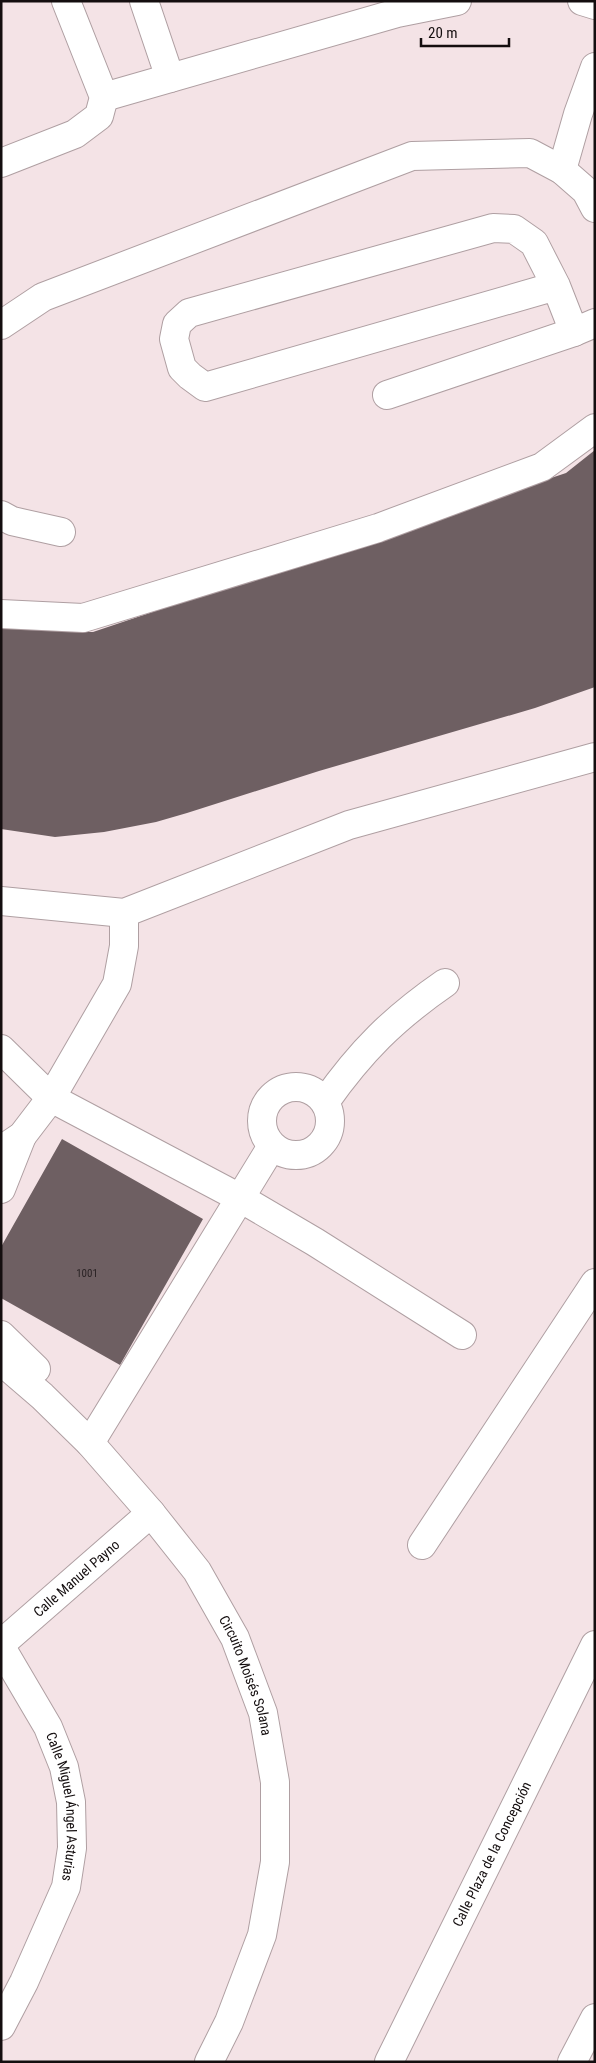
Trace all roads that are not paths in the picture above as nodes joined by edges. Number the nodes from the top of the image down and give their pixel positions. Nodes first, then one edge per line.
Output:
1 (66, 1) edge
2 (144, 1) edge
3 (457, 1) edge
4 (582, 1) edge
5 (595, 6) edge
6 (595, 67) edge
7 (170, 78) junction
8 (104, 97) junction
9 (1, 164) edge
10 (562, 170) junction
11 (595, 208) edge
12 (556, 286) junction
13 (1, 326) edge
14 (584, 328) edge
15 (387, 395) dead end
16 (595, 428) edge
17 (1, 515) edge
18 (61, 532) dead end
19 (1, 614) edge
20 (595, 757) edge
21 (1, 901) edge
22 (124, 913) junction
23 (445, 983) dead end
24 (2, 1052) edge
25 (51, 1098) junction
26 (325, 1102) junction
27 (11, 1143) edge
28 (272, 1146) junction
29 (1, 1189) edge
30 (240, 1198) junction
31 (595, 1283) edge
32 (1, 1335) edge
33 (462, 1335) dead end
34 (1, 1361) edge
35 (68, 1421) junction
36 (90, 1443) junction
37 (151, 1513) junction
38 (422, 1545) dead end
39 (595, 1645) edge
40 (1, 1646) edge
41 (595, 2018) edge
42 (1, 2026) edge
43 (209, 2062) edge
44 (389, 2062) edge
45 (572, 2062) edge

1 - 8 street
2 - 7 street
3 - 7 street
4 - 5 street
6 - 10 street
7 - 8 street
8 - 9 street
10 - 11 street
10 - 13 street
12 - 12 street
12 - 14 street
14 - 15 street
16 - 19 street
17 - 18 street
20 - 22 street
21 - 22 street
22 - 25 street
23 - 26 street
24 - 25 street
25 - 27 street
25 - 30 street
26 - 28 street
26 - 28 street
27 - 29 street
28 - 30 street
30 - 33 street
30 - 36 street
31 - 38 street
32 - 35 street
34 - 35 street, Circuito Moisés Solana
35 - 36 street, Circuito Moisés Solana
36 - 37 street, Circuito Moisés Solana
37 - 40 street, Calle Manuel Payno
37 - 43 street, Circuito Moisés Solana
39 - 44 street, Calle Plaza de la Concepción
40 - 42 street, Calle Miguel Ángel Asturias
41 - 45 street

